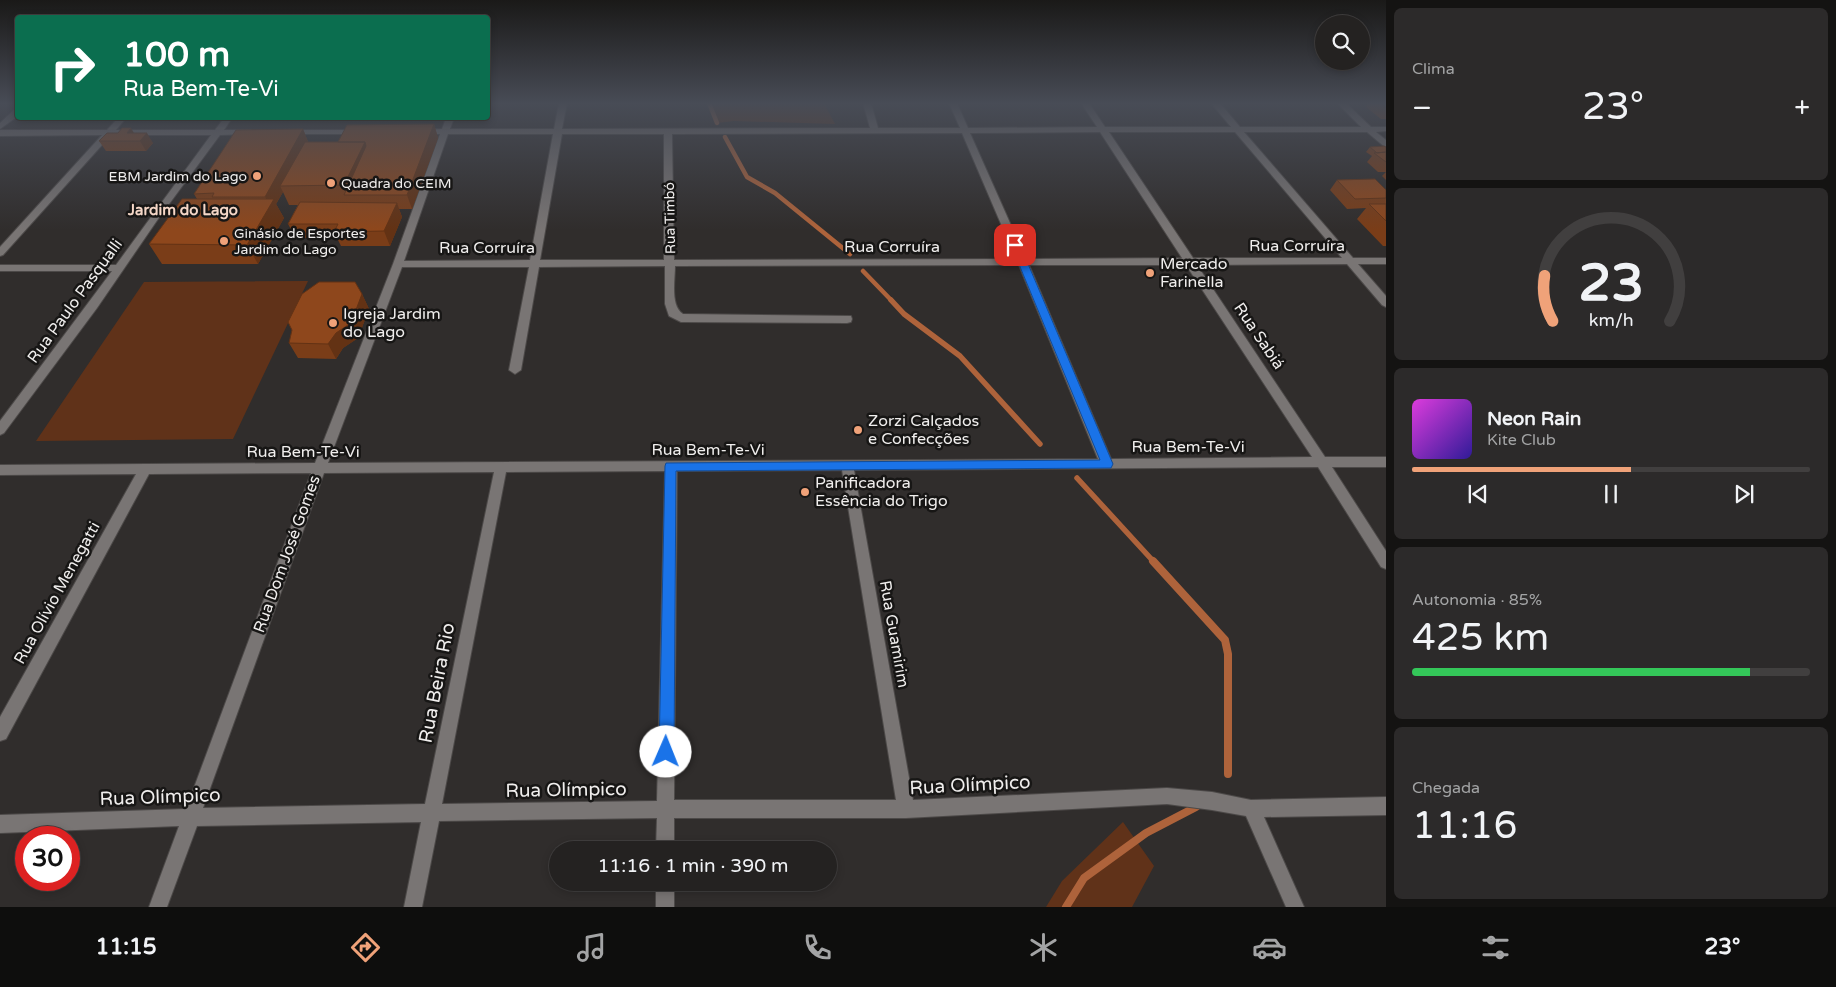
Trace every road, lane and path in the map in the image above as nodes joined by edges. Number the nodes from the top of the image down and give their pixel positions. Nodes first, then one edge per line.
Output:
1 (96, 145) edge
2 (207, 145) edge
3 (440, 145) edge
4 (555, 145) edge
5 (668, 145) edge
6 (972, 145) edge
7 (1113, 145) edge
8 (1251, 145) edge
9 (0, 253) edge
10 (1188, 260) junction
11 (1022, 261) junction
12 (1349, 261) junction
13 (1386, 261) edge
14 (671, 262) junction
15 (534, 263) junction
16 (398, 264) junction
17 (0, 268) edge
18 (118, 268) junction
19 (1386, 303) edge
20 (847, 319) dead end
21 (515, 370) dead end
22 (0, 430) edge
23 (1386, 462) edge
24 (1322, 463) junction
25 (1107, 464) junction
26 (847, 465) junction
27 (670, 466) junction
28 (501, 467) junction
29 (319, 469) junction
30 (0, 470) edge
31 (145, 470) junction
32 (1386, 563) edge
33 (0, 733) edge
34 (1386, 806) edge
35 (665, 809) junction
36 (1251, 809) junction
37 (906, 810) junction
38 (430, 813) junction
39 (191, 817) junction
40 (0, 824) edge
41 (665, 841) edge
42 (665, 891) edge
43 (158, 907) edge
44 (413, 907) edge
45 (665, 907) edge
46 (1295, 907) edge

1 - 9 street
2 - 18 street, Rua Paulo Pasqualli
3 - 16 street, Rua Dom José Gomes
4 - 15 street
5 - 14 street, Rua Timbó
6 - 11 street
7 - 10 street, Rua Sabiá
8 - 12 street
10 - 11 street, Rua Corruíra
10 - 12 street, Rua Corruíra
10 - 24 street, Rua Sabiá
11 - 14 street, Rua Corruíra
11 - 25 street
12 - 13 street, Rua Corruíra
12 - 19 street
14 - 15 street, Rua Corruíra
14 - 20 street, Rua Timbó
15 - 16 street, Rua Corruíra
15 - 21 street
16 - 29 street, Rua Dom José Gomes
17 - 18 street
18 - 22 street, Rua Paulo Pasqualli
23 - 24 street, Rua Bem-Te-Vi
24 - 25 street, Rua Bem-Te-Vi
24 - 32 street, Rua Sabiá
25 - 26 street, Rua Bem-Te-Vi
26 - 27 street, Rua Bem-Te-Vi
26 - 37 street, Rua Guamirim
27 - 28 street, Rua Bem-Te-Vi
27 - 35 street
28 - 29 street, Rua Bem-Te-Vi
28 - 38 street, Rua Beira Rio
29 - 31 street, Rua Bem-Te-Vi
29 - 39 street, Rua Dom José Gomes
30 - 31 street, Rua Bem-Te-Vi
31 - 33 street, Rua Olívio Menegatti
34 - 36 street, Rua Olímpico
35 - 37 street, Rua Olímpico
35 - 38 street, Rua Olímpico
35 - 41 street
36 - 37 street, Rua Olímpico
36 - 46 street
38 - 39 street, Rua Olímpico
38 - 44 street, Rua Beira Rio
39 - 40 street, Rua Olímpico
39 - 43 street, Rua Dom José Gomes
42 - 45 street

